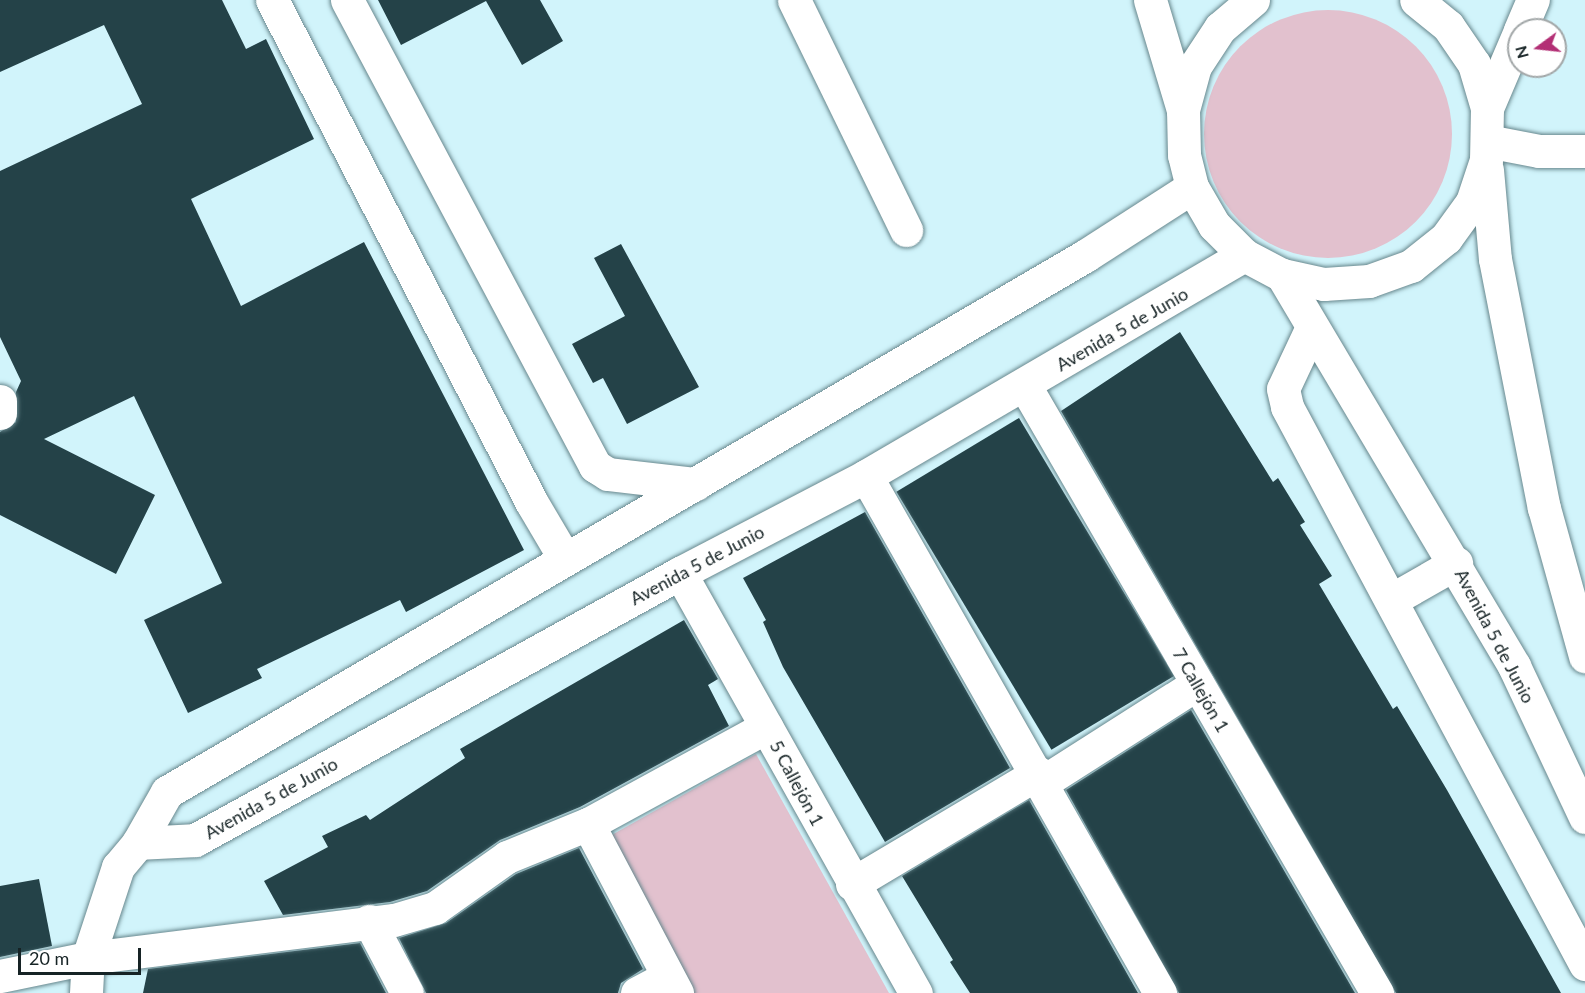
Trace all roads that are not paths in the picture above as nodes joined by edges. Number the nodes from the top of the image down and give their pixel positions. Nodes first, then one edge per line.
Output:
1 (272, 0) edge
2 (347, 0) edge
3 (794, 0) edge
4 (1150, 0) edge
5 (1252, 0) edge
6 (1416, 0) edge
7 (1533, 0) edge
8 (1525, 18) edge
9 (1507, 61) edge
10 (1487, 108) junction
11 (1183, 110) junction
12 (1487, 151) junction
13 (1585, 151) edge
14 (1192, 188) junction
15 (906, 230) dead end
16 (1245, 255) junction
17 (1282, 275) junction
18 (1312, 327) junction
19 (1025, 386) junction
20 (0, 401) edge
21 (0, 413) edge
22 (866, 476) junction
23 (695, 484) junction
24 (565, 559) junction
25 (1456, 563) junction
26 (680, 573) junction
27 (1391, 600) junction
28 (1585, 656) edge
29 (1197, 684) junction
30 (766, 727) junction
31 (1041, 778) junction
32 (1585, 817) edge
33 (588, 824) junction
34 (138, 843) junction
35 (852, 884) junction
36 (369, 921) junction
37 (88, 958) junction
38 (1585, 964) edge
39 (0, 976) edge
40 (672, 985) edge
41 (86, 993) edge
42 (407, 993) edge
43 (637, 993) edge
44 (916, 993) edge
45 (1160, 993) edge
46 (1377, 993) edge

1 - 24 street
2 - 23 street
3 - 15 street
4 - 11 street
5 - 11 street
6 - 10 street
7 - 8 street
9 - 10 street
10 - 12 street
11 - 14 street
12 - 13 street
12 - 17 street
12 - 28 street
14 - 16 street
14 - 23 street
16 - 17 street
16 - 19 street, Avenida 5 de Junio
17 - 18 street, Avenida 5 de Junio
18 - 25 street, Avenida 5 de Junio
18 - 27 street
19 - 22 street, Avenida 5 de Junio
19 - 29 street, 7 Callejón 1
20 - 21 street
22 - 26 street, Avenida 5 de Junio
22 - 31 street
23 - 24 street
24 - 34 street
25 - 27 street
25 - 32 street, Avenida 5 de Junio
26 - 30 street, 5 Callejón 1
26 - 34 street, Avenida 5 de Junio
27 - 38 street
29 - 31 street
29 - 46 street, 7 Callejón 1
30 - 33 street
30 - 35 street, 5 Callejón 1
31 - 35 street
31 - 45 street
33 - 36 street
33 - 40 street
34 - 37 street
35 - 44 street, 5 Callejón 1
36 - 37 street
36 - 42 street
37 - 39 street
37 - 41 street
40 - 43 street

